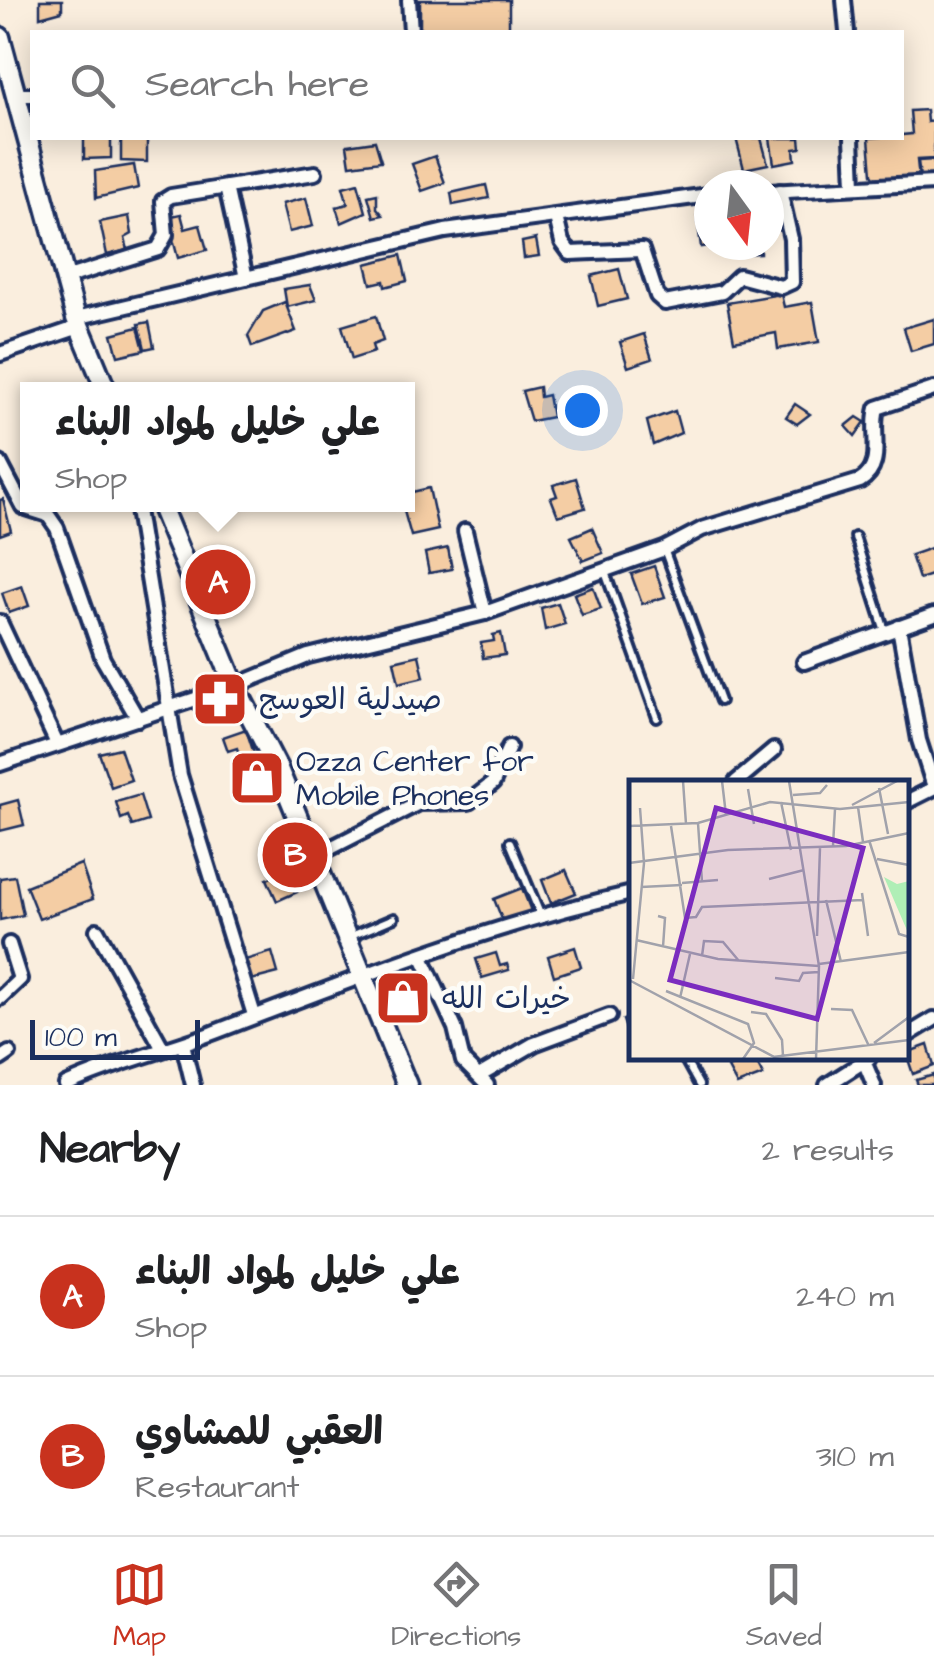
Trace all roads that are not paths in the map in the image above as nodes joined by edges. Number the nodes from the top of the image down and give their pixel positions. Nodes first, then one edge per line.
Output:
1 (408, 0) edge
2 (844, 0) edge
3 (410, 30) edge
4 (847, 30) edge
5 (0, 37) edge
6 (25, 95) edge
7 (35, 140) edge
8 (852, 140) edge
9 (316, 173) dead end
10 (934, 183) edge
11 (854, 185) junction
12 (226, 187) junction
13 (784, 190) edge
14 (694, 197) edge
15 (556, 218) junction
16 (784, 220) edge
17 (65, 278) junction
18 (246, 278) junction
19 (78, 323) junction
20 (0, 354) edge
21 (103, 382) edge
22 (934, 389) edge
23 (0, 463) edge
24 (4, 480) edge
25 (20, 503) edge
26 (39, 512) edge
27 (137, 512) edge
28 (163, 512) edge
29 (465, 530) dead end
30 (854, 536) dead end
31 (664, 549) junction
32 (604, 568) junction
33 (485, 614) junction
34 (934, 615) edge
35 (0, 622) edge
36 (892, 630) junction
37 (804, 662) dead end
38 (236, 686) junction
39 (720, 701) dead end
40 (169, 708) junction
41 (658, 718) dead end
42 (138, 719) junction
43 (57, 744) junction
44 (508, 747) dead end
45 (774, 750) dead end
46 (0, 764) edge
47 (738, 780) edge
48 (934, 788) edge
49 (909, 800) edge
50 (510, 842) dead end
51 (313, 857) junction
52 (629, 894) edge
53 (540, 916) junction
54 (394, 918) dead end
55 (97, 930) dead end
56 (348, 938) junction
57 (10, 944) dead end
58 (422, 957) junction
59 (363, 977) junction
60 (0, 998) edge
61 (254, 1016) junction
62 (609, 1016) dead end
63 (934, 1020) edge
64 (909, 1034) edge
65 (183, 1044) junction
66 (163, 1050) junction
67 (685, 1060) edge
68 (864, 1060) edge
69 (866, 1060) edge
70 (483, 1080) edge
71 (66, 1085) edge
72 (193, 1085) edge
73 (407, 1085) edge
74 (699, 1085) edge
75 (827, 1085) edge
76 (874, 1085) edge

1 - 3 street
2 - 4 street
5 - 6 street
7 - 17 street
8 - 11 street
9 - 12 street
10 - 11 street
11 - 13 street
12 - 17 street
12 - 18 street
14 - 15 street
15 - 16 street
15 - 18 street
17 - 19 street
18 - 19 street
19 - 20 street
19 - 21 street
22 - 31 street
23 - 24 street
24 - 25 street
26 - 42 street
27 - 40 street
28 - 38 street
29 - 33 street
30 - 36 lane
31 - 32 street
31 - 39 lane
32 - 33 street
32 - 41 lane
33 - 38 street
34 - 36 street
35 - 43 street
36 - 37 street
36 - 48 street
38 - 40 street
38 - 51 street
40 - 42 street
40 - 61 street
42 - 43 street
43 - 46 street
44 - 51 street
45 - 47 street
48 - 49 street
50 - 53 lane
51 - 56 street
52 - 53 street
53 - 58 street
54 - 56 lane
55 - 66 street
56 - 59 street
57 - 60 street
58 - 59 street
58 - 70 street
59 - 61 street
59 - 73 street
61 - 65 street
62 - 70 street
63 - 64 street
65 - 66 street
65 - 72 street
66 - 71 street
67 - 74 lane
68 - 75 street
69 - 76 street

